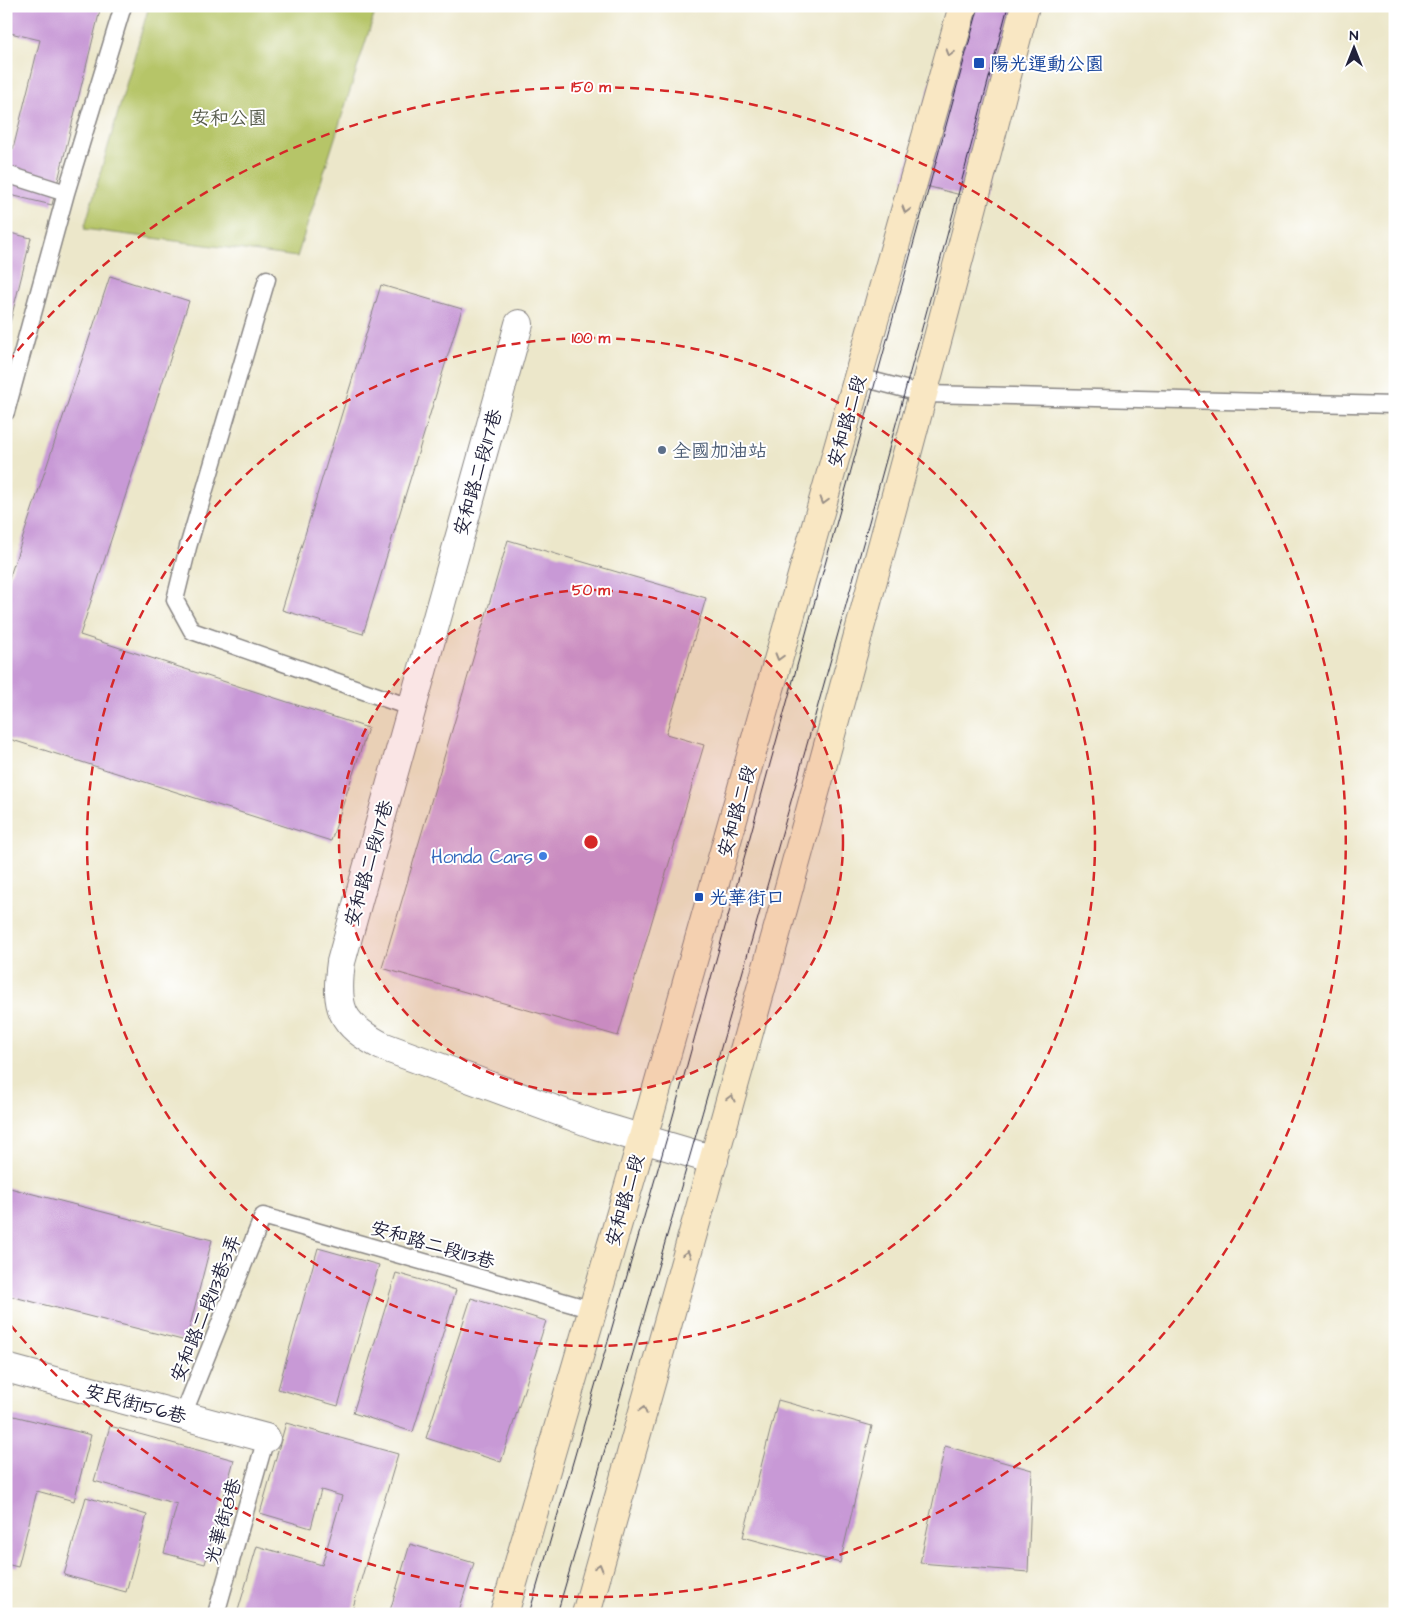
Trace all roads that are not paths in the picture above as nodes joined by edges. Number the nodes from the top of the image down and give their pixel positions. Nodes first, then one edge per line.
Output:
1 (123, 6) edge
2 (963, 6) edge
3 (1025, 6) edge
4 (6, 174) edge
5 (66, 193) junction
6 (267, 279) dead end
7 (518, 324) dead end
8 (859, 377) junction
9 (924, 394) junction
10 (1395, 405) edge
11 (6, 412) edge
12 (412, 708) junction
13 (642, 1140) junction
14 (714, 1160) junction
15 (263, 1216) joint
16 (593, 1310) junction
17 (6, 1368) edge
18 (184, 1415) junction
19 (266, 1438) joint
20 (216, 1614) edge
21 (504, 1614) edge
22 (586, 1614) edge

1 - 5 lane
2 -> 8 main road, 安和路二段
3 - 9 main road
4 - 5 lane
5 - 11 lane
6 - 12 lane
7 - 12 street, 安和路二段117巷
8 - 9 lane
8 -> 13 main road, 安和路二段
9 - 10 lane
14 -> 9 main road
12 - 13 street, 安和路二段117巷
13 - 14 street, 安和路二段117巷
13 - 16 main road, 安和路二段
22 -> 14 main road
15 - 16 lane, 安和路二段113巷
15 - 18 lane, 安和路二段113巷3弄
16 - 21 main road, 安和路二段
17 - 18 street, 安民街156巷
18 - 19 street, 安民街156巷
19 - 20 lane, 光華街8巷

